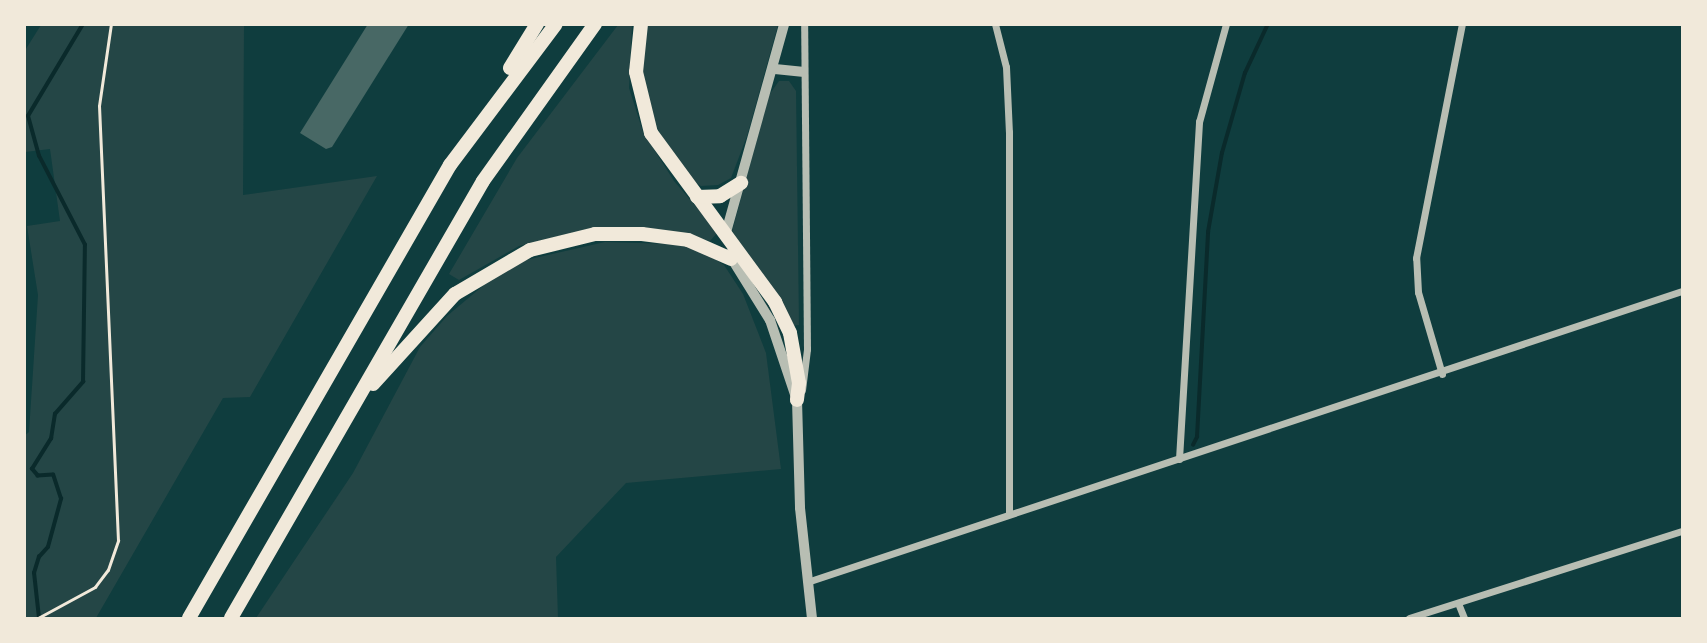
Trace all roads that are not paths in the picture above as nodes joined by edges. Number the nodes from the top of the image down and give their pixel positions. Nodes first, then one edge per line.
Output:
1 (537, 24) edge
2 (556, 24) edge
3 (595, 24) edge
4 (641, 24) edge
5 (784, 24) edge
6 (804, 24) edge
7 (995, 24) edge
8 (1226, 24) edge
9 (1462, 24) edge
10 (775, 69) junction
11 (803, 72) junction
12 (481, 118) junction
13 (741, 183) junction
14 (697, 197) junction
15 (726, 230) junction
16 (731, 259) junction
17 (1682, 291) edge
18 (1442, 374) junction
19 (796, 400) junction
20 (354, 407) junction
21 (1179, 460) junction
22 (1009, 514) junction
23 (1682, 530) edge
24 (807, 582) junction
25 (1458, 603) junction
26 (189, 618) edge
27 (231, 618) edge
28 (812, 618) edge
29 (1409, 618) edge
30 (1464, 618) edge

1 - 12 highway
2 - 12 highway
3 - 20 highway
4 - 14 highway
5 - 10 street
6 - 11 street
7 - 22 street
8 - 21 street
9 - 18 street
10 - 11 street
10 - 13 street
11 - 19 street
12 - 26 highway
13 - 14 highway
13 - 15 street
14 - 15 highway
15 - 16 street
15 - 19 highway
16 - 19 street
16 - 20 highway
17 - 18 street
18 - 21 street
19 - 24 street
20 - 27 highway
21 - 22 street
22 - 24 street
23 - 25 street
24 - 28 street
25 - 29 street
25 - 30 street

